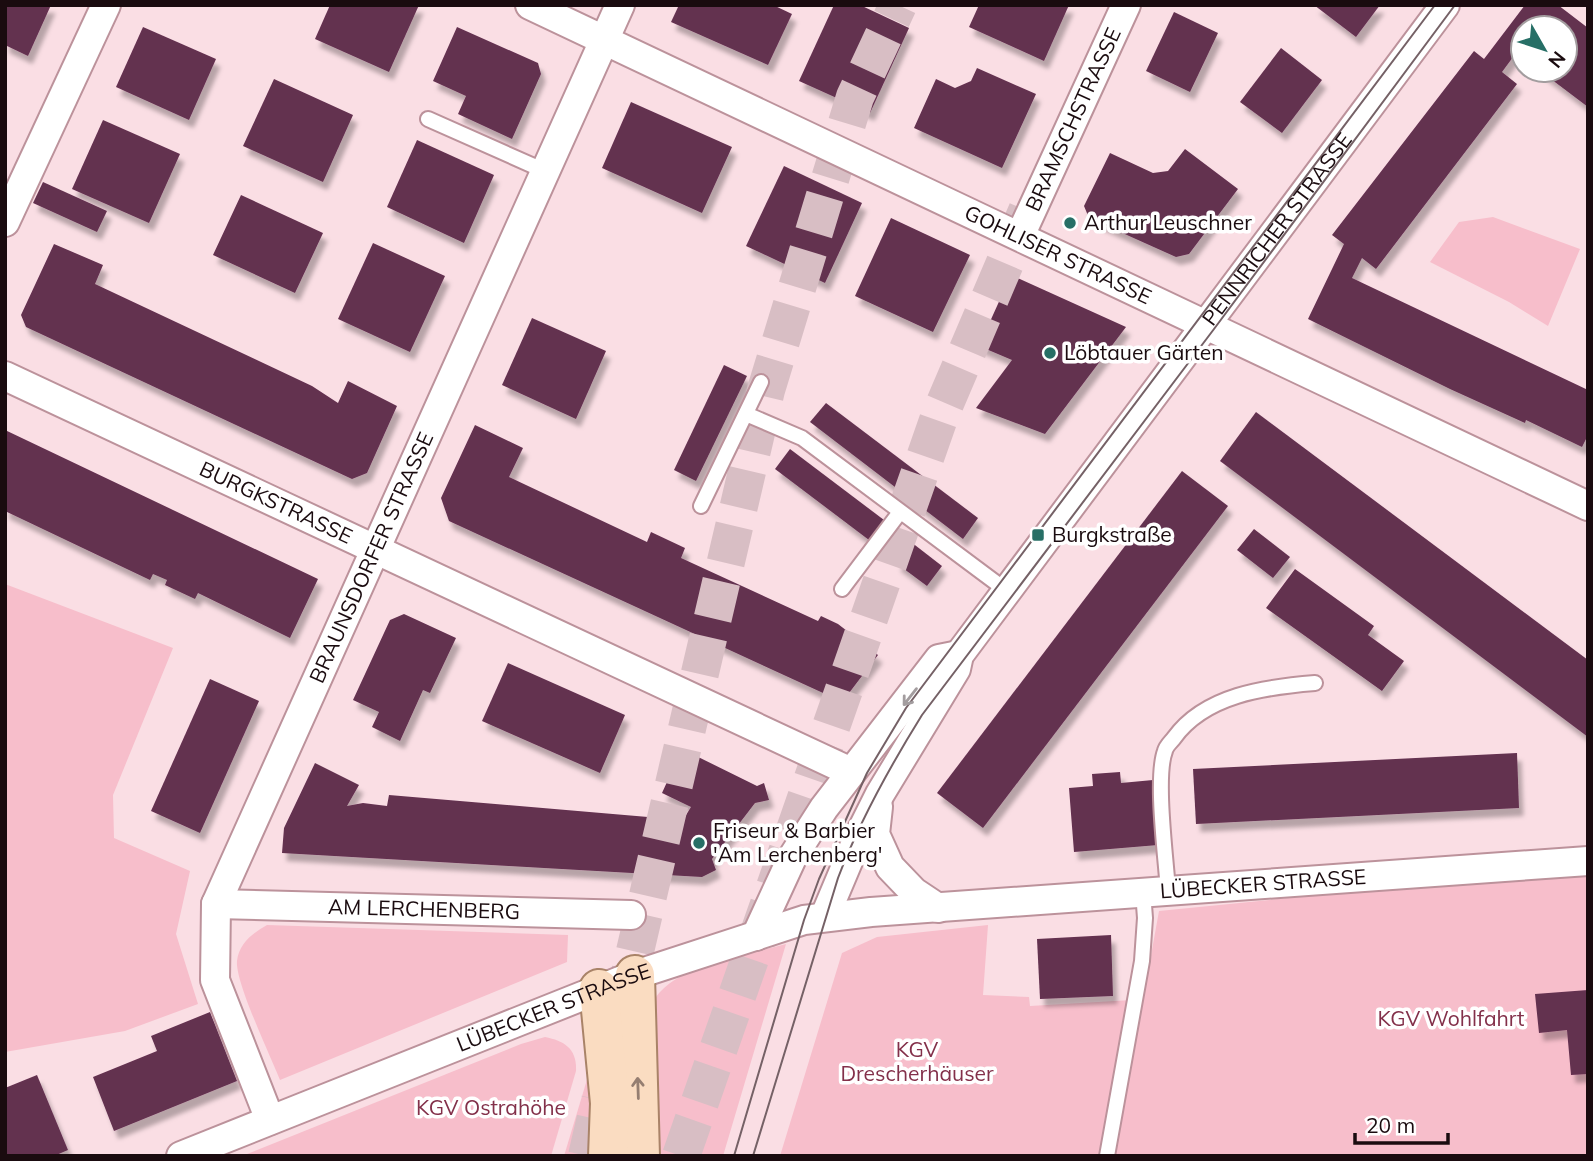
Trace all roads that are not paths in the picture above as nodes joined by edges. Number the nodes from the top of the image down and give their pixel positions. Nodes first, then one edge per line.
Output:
1 (106, 5) edge
2 (530, 5) edge
3 (620, 5) edge
4 (1126, 5) edge
5 (1445, 5) edge
6 (604, 40) junction
7 (428, 120) dead end
8 (545, 171) junction
9 (5, 222) edge
10 (1020, 236) junction
11 (1205, 325) junction
12 (5, 376) edge
13 (761, 382) dead end
14 (746, 414) junction
15 (702, 506) dead end
16 (1588, 506) edge
17 (900, 512) junction
18 (375, 549) junction
19 (842, 589) dead end
20 (1007, 591) junction
21 (959, 655) junction
22 (1315, 683) dead end
23 (851, 772) junction
24 (880, 793) junction
25 (1588, 861) edge
26 (1155, 891) junction
27 (216, 904) junction
28 (937, 908) junction
29 (631, 915) dead end
30 (825, 916) junction
31 (756, 936) junction
32 (635, 975) junction
33 (599, 989) junction
34 (270, 1120) junction
35 (181, 1156) edge
36 (608, 1156) edge
37 (640, 1156) edge
38 (1107, 1156) edge

1 - 9 street
2 - 6 street, GOHLISER STRASSE
3 - 6 street, BRAUNSDORFER STRASSE
4 - 10 street, BRAMSCHSTRASSE
5 - 11 street, PENNRICHER STRASSE
6 - 8 street, BRAUNSDORFER STRASSE
6 - 10 street, GOHLISER STRASSE
7 - 8 lane
8 - 18 street, BRAUNSDORFER STRASSE
10 - 11 street, GOHLISER STRASSE
11 - 16 street, GOHLISER STRASSE
11 - 20 street, PENNRICHER STRASSE
12 - 18 street, BURGKSTRASSE
13 - 14 lane
14 - 15 lane
14 - 17 lane
17 - 19 lane
17 - 20 lane
18 - 23 street, BURGKSTRASSE
18 - 27 street, BRAUNSDORFER STRASSE
20 - 21 street, PENNRICHER STRASSE
21 -> 23 street, PENNRICHER STRASSE
21 - 24 street, PENNRICHER STRASSE
22 - 26 lane
23 - 31 street, PENNRICHER STRASSE
24 - 28 street
24 - 30 street, PENNRICHER STRASSE
25 - 26 street, LÜBECKER STRASSE
26 - 28 street, LÜBECKER STRASSE
26 - 38 lane
27 - 29 street, AM LERCHENBERG
27 - 34 street, BRAUNSDORFER STRASSE
28 - 30 street, LÜBECKER STRASSE
30 - 31 street, LÜBECKER STRASSE
31 - 32 street, LÜBECKER STRASSE
32 - 33 street, LÜBECKER STRASSE
37 -> 32 main road
33 - 34 street, LÜBECKER STRASSE
33 - 36 main road
34 - 35 street, LÜBECKER STRASSE

